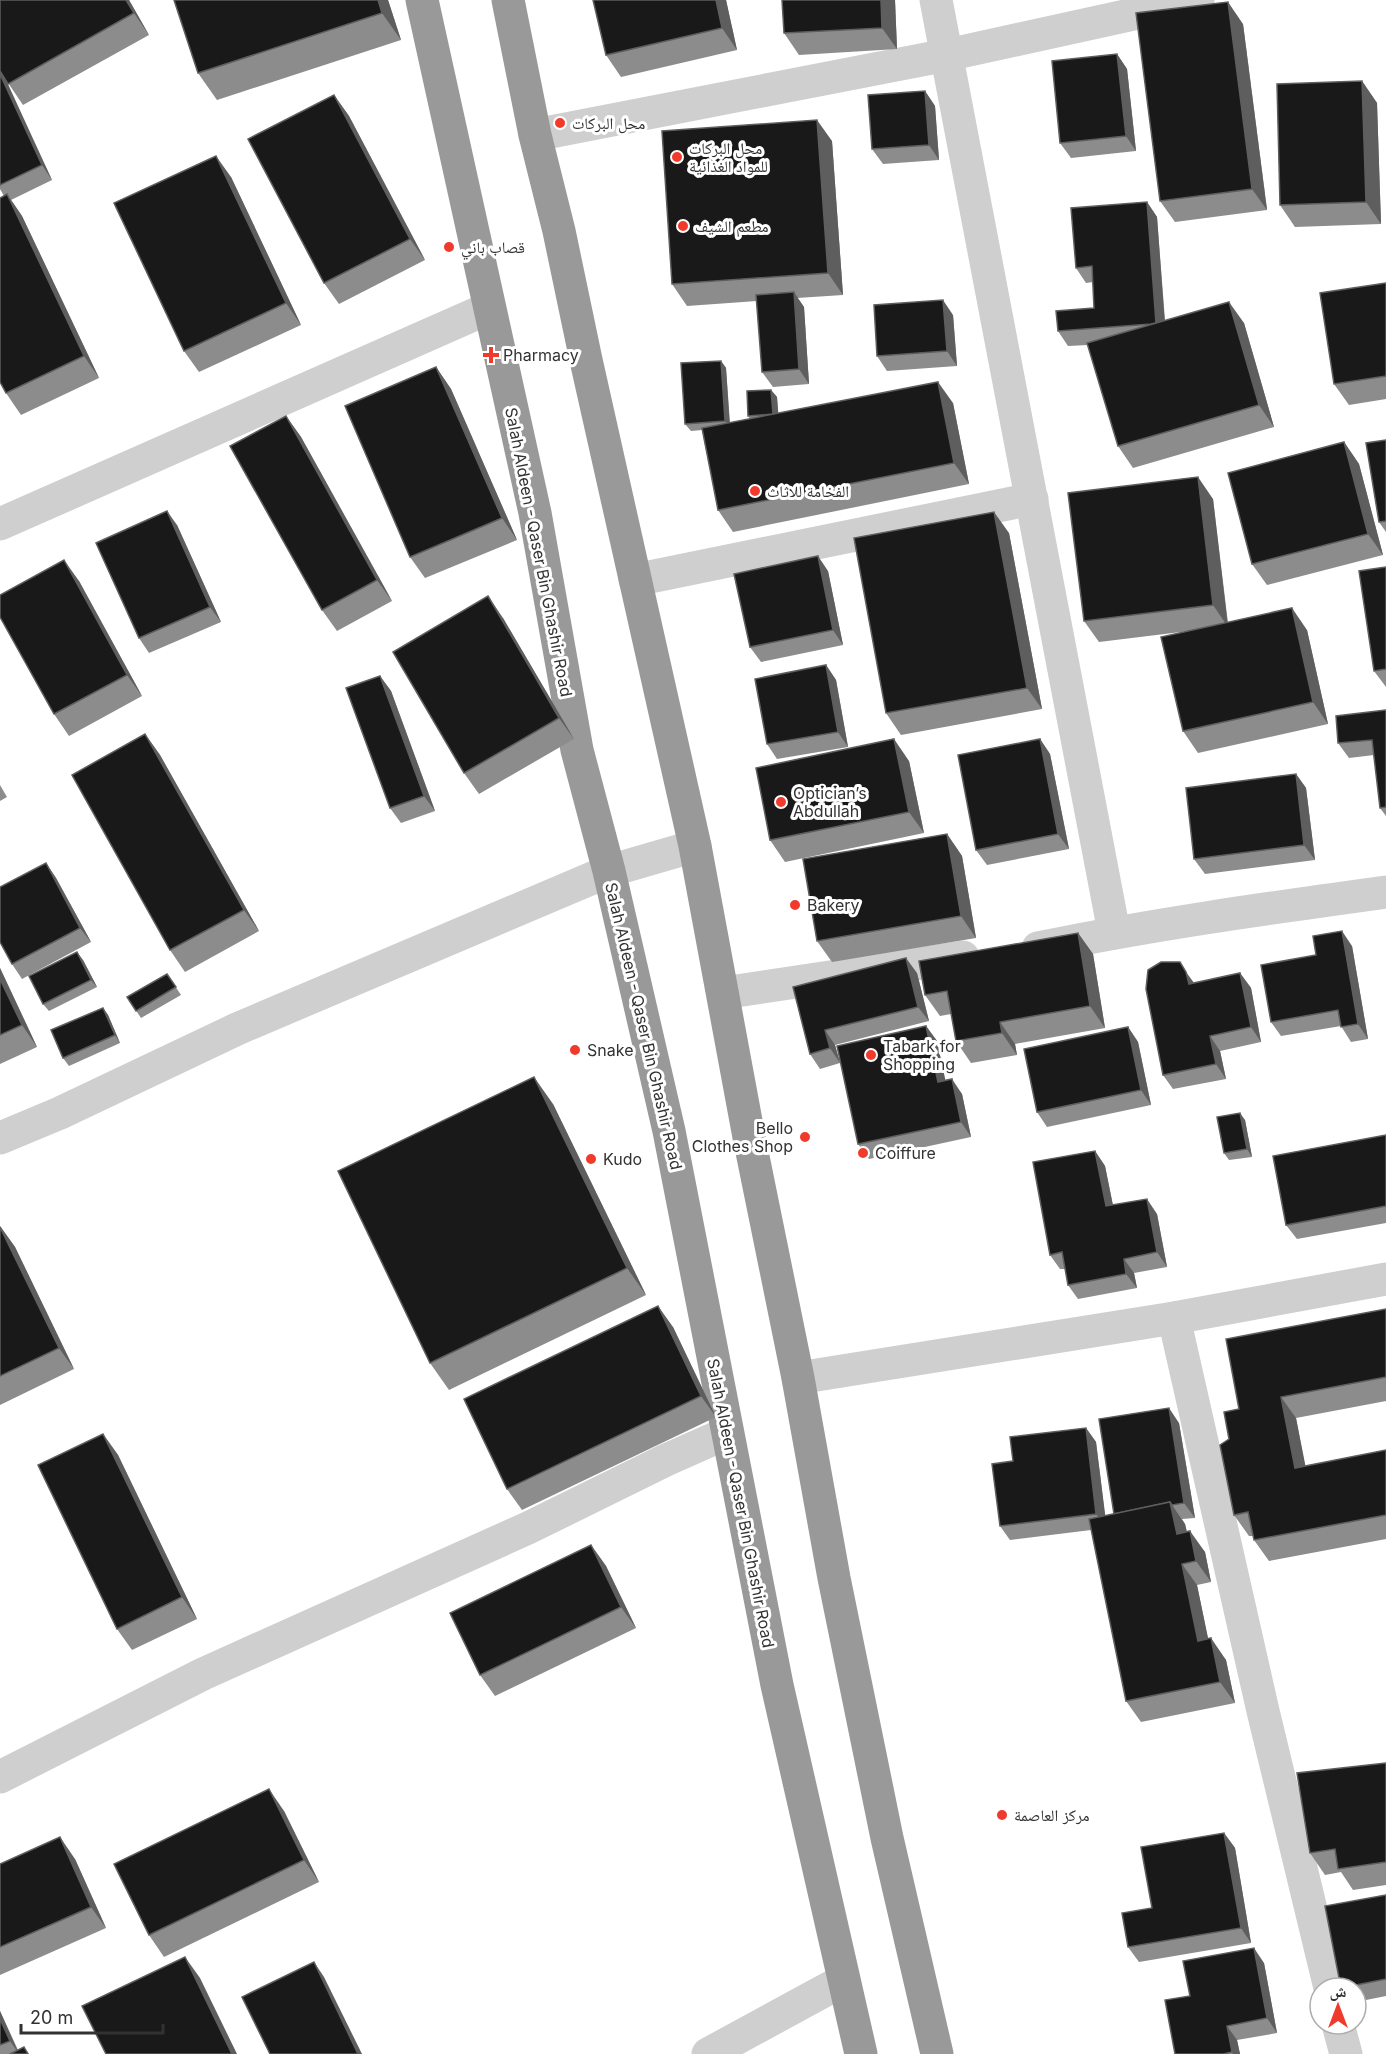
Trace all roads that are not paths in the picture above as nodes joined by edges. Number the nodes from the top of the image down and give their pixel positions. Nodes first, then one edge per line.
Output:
1 (422, 0) edge
2 (508, 0) edge
3 (936, 0) edge
4 (1198, 0) edge
5 (947, 55) junction
6 (535, 135) junction
7 (489, 308) junction
8 (1032, 499) junction
9 (0, 524) edge
10 (635, 580) junction
11 (695, 846) junction
12 (609, 871) junction
13 (1386, 892) edge
14 (1114, 932) junction
15 (723, 993) junction
16 (0, 1138) edge
17 (1386, 1279) edge
18 (1174, 1318) junction
19 (798, 1378) junction
20 (727, 1433) junction
21 (0, 1777) edge
22 (1327, 1976) edge
23 (844, 1980) junction
24 (1341, 2036) edge
25 (755, 2042) edge
26 (708, 2054) edge
27 (861, 2054) edge
28 (937, 2054) edge
29 (1346, 2054) edge

1 - 7 highway, Salah Aldeen - Qaser Bin Ghashir Road
2 - 6 highway
3 - 5 street
4 - 5 street
5 - 6 street
5 - 8 street
6 - 10 highway
7 - 9 street
7 - 12 highway, Salah Aldeen - Qaser Bin Ghashir Road
8 - 10 street
8 - 14 street
10 - 11 highway
11 - 12 street
11 - 15 highway
12 - 16 street
12 - 20 highway, Salah Aldeen - Qaser Bin Ghashir Road
13 - 14 street
14 - 15 street
15 - 19 highway
17 - 18 street
18 - 19 street
18 - 22 street
19 - 28 highway
20 - 21 street
20 - 23 highway, Salah Aldeen - Qaser Bin Ghashir Road
23 - 25 street
23 - 27 highway, Salah Aldeen - Qaser Bin Ghashir Road
24 - 29 street
25 - 26 street

